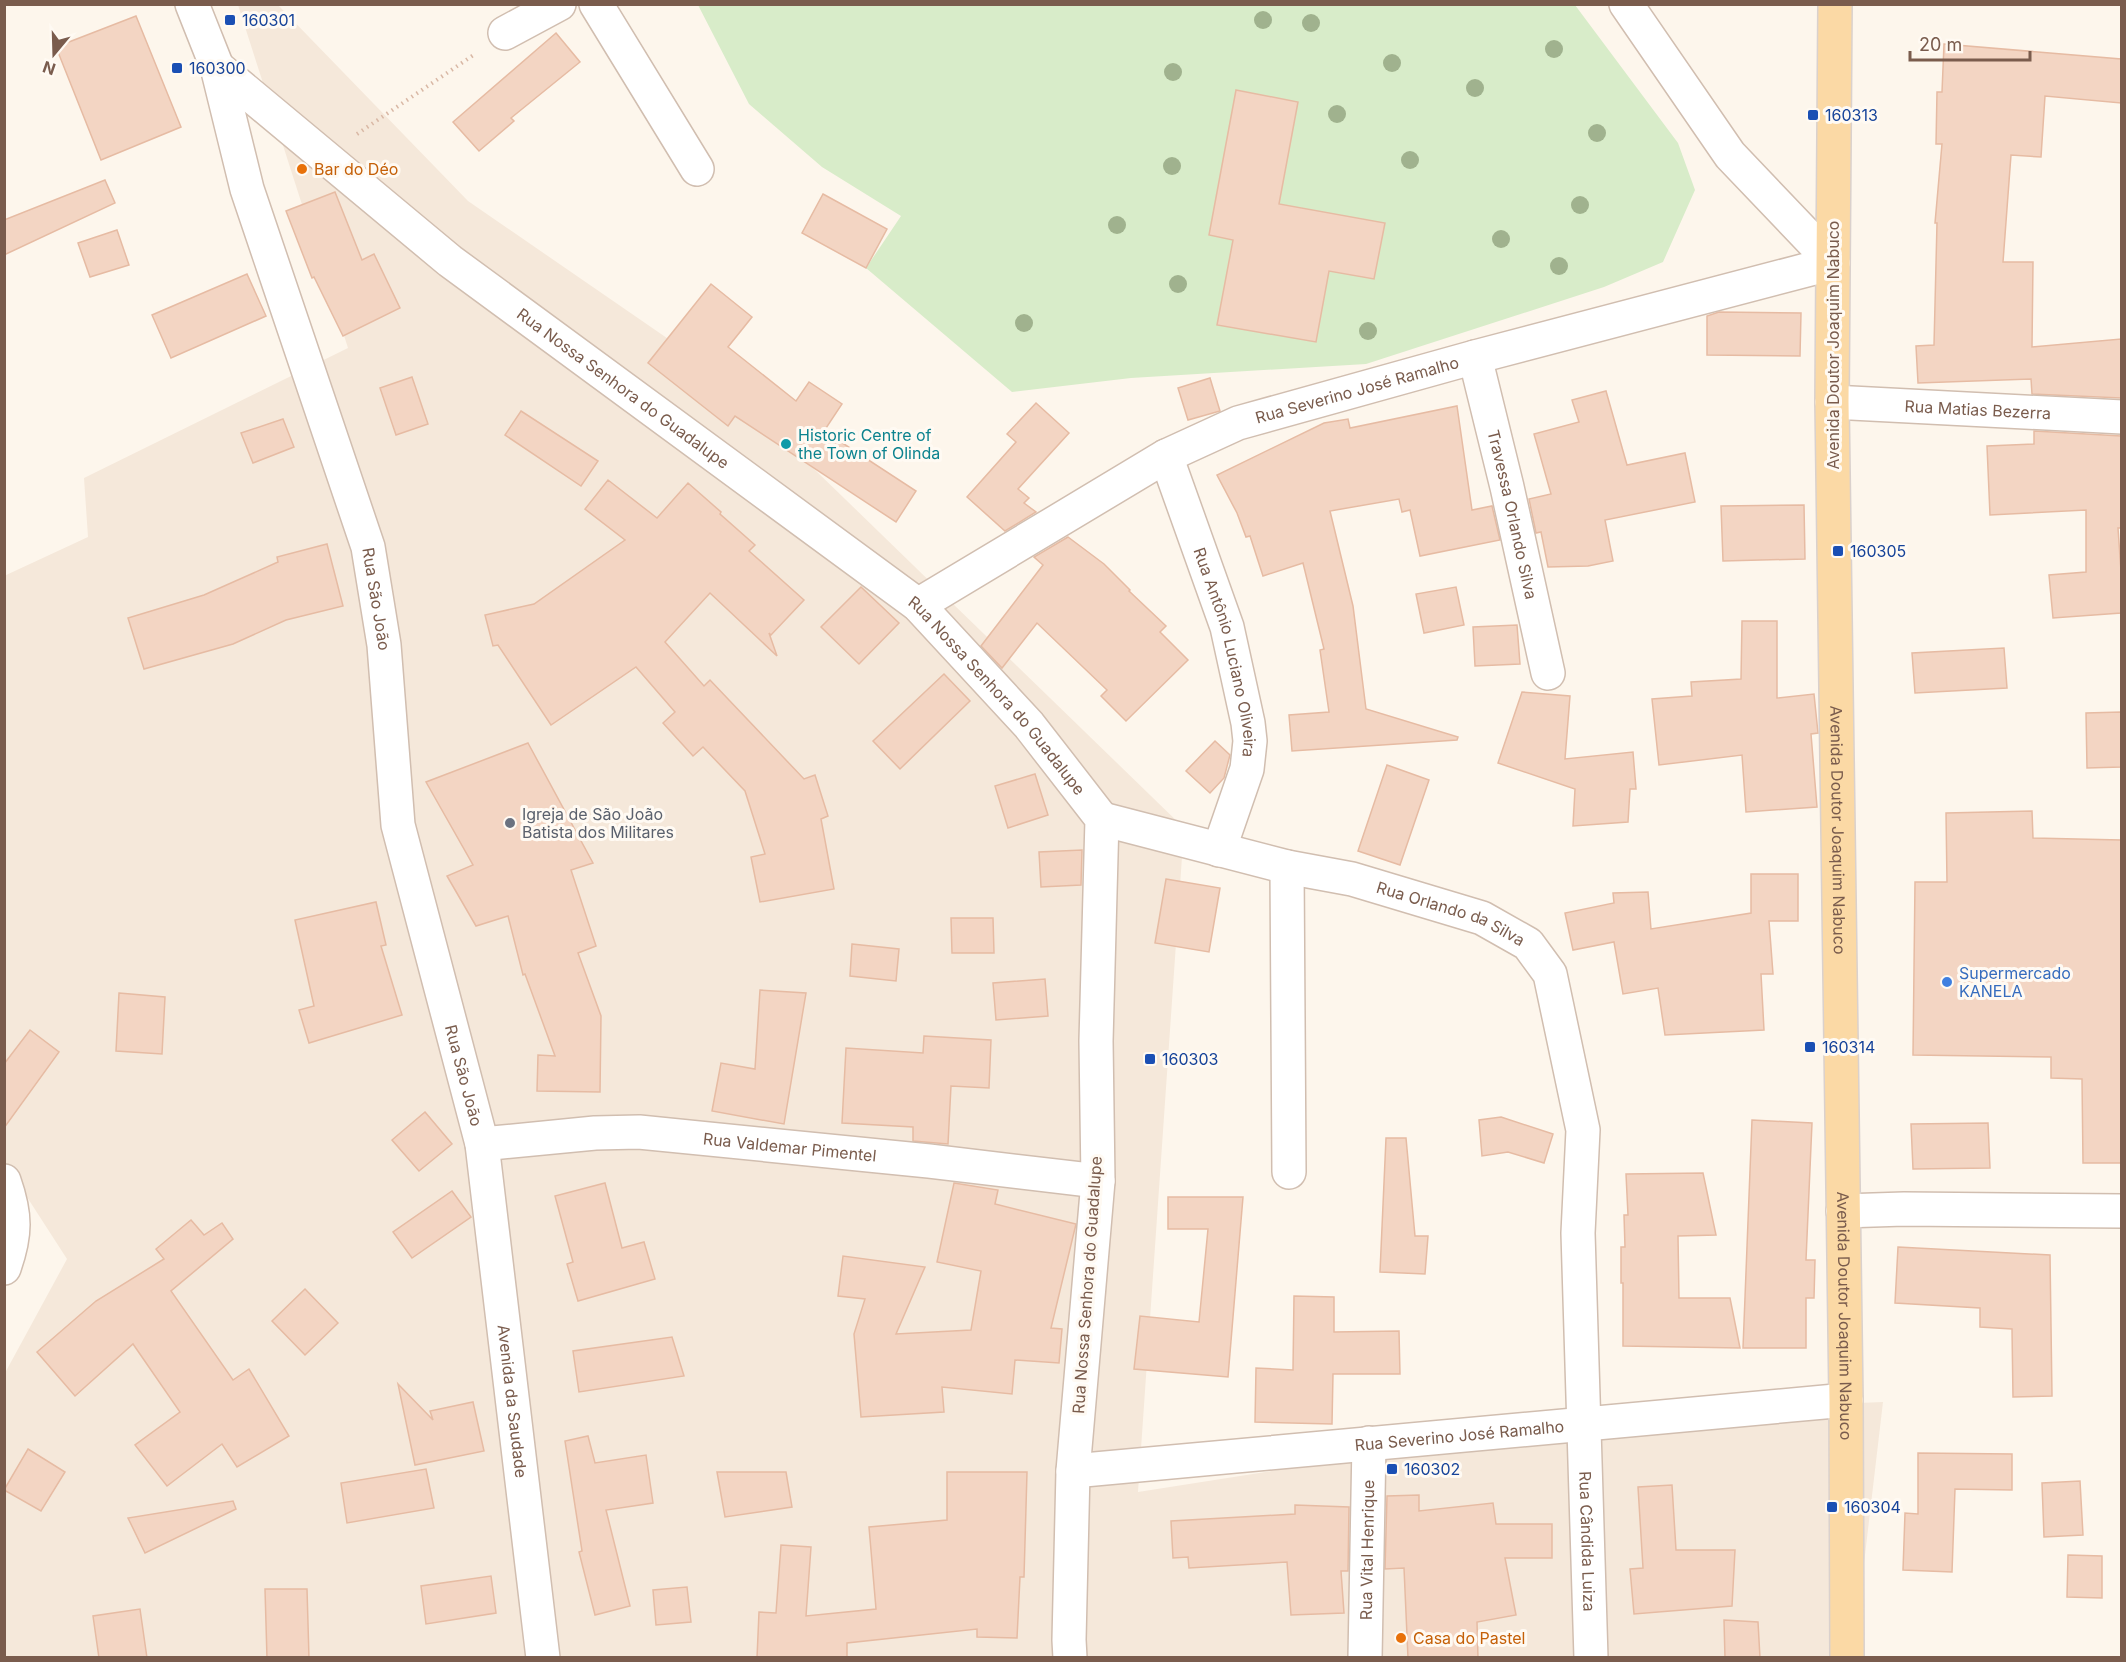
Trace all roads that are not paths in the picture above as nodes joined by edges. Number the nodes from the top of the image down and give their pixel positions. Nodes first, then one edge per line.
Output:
1 (192, 4) edge
2 (559, 4) edge
3 (596, 4) edge
4 (1626, 4) edge
5 (1835, 4) edge
6 (506, 33) road end
7 (217, 67) junction
8 (697, 169) dead end
9 (1833, 263) junction
10 (1475, 357) junction
11 (1832, 402) junction
12 (2121, 417) edge
13 (1166, 456) junction
14 (918, 604) junction
15 (1548, 673) dead end
16 (1102, 819) junction
17 (1219, 850) junction
18 (1287, 867) junction
19 (482, 1144) junction
20 (1289, 1172) dead end
21 (4, 1181) edge
22 (1098, 1181) junction
23 (2121, 1210) edge
24 (1843, 1211) junction
25 (4, 1268) edge
26 (1846, 1400) junction
27 (1584, 1425) junction
28 (1369, 1443) junction
29 (1073, 1471) junction
30 (543, 1658) edge
31 (1070, 1658) edge
32 (1365, 1658) edge
33 (1591, 1658) edge
34 (1847, 1658) edge

1 - 7 street, Rua São João
2 - 6 street
3 - 8 street
4 - 9 street
5 - 9 main road, Avenida Doutor Joaquim Nabuco
7 - 14 street, Rua Nossa Senhora do Guadalupe
7 - 19 street, Rua São João
9 - 10 street, Rua Severino José Ramalho
9 - 11 main road, Avenida Doutor Joaquim Nabuco
10 - 13 street, Rua Severino José Ramalho
10 - 15 street, Travessa Orlando Silva
11 - 12 street, Rua Matias Bezerra
11 - 24 main road, Avenida Doutor Joaquim Nabuco
13 - 14 street, Rua Severino José Ramalho
13 - 17 street, Rua Antônio Luciano Oliveira
14 - 16 street, Rua Nossa Senhora do Guadalupe
16 - 17 street, Rua Orlando da Silva
16 - 22 street, Rua Nossa Senhora do Guadalupe
17 - 18 street, Rua Orlando da Silva
18 - 20 street
18 - 27 street, Rua Orlando da Silva
19 - 22 street, Rua Valdemar Pimentel
19 - 30 street, Avenida da Saudade
21 - 25 street
22 - 29 street, Rua Nossa Senhora do Guadalupe
23 - 24 street
24 - 26 main road, Avenida Doutor Joaquim Nabuco
26 - 27 street, Rua Severino José Ramalho
26 - 34 main road, Avenida Doutor Joaquim Nabuco
27 - 28 street, Rua Severino José Ramalho
27 - 33 street, Rua Cândida Luiza
28 - 29 street, Rua Severino José Ramalho
28 - 32 street, Rua Vital Henrique
29 - 31 street, Rua Nossa Senhora do Guadalupe

